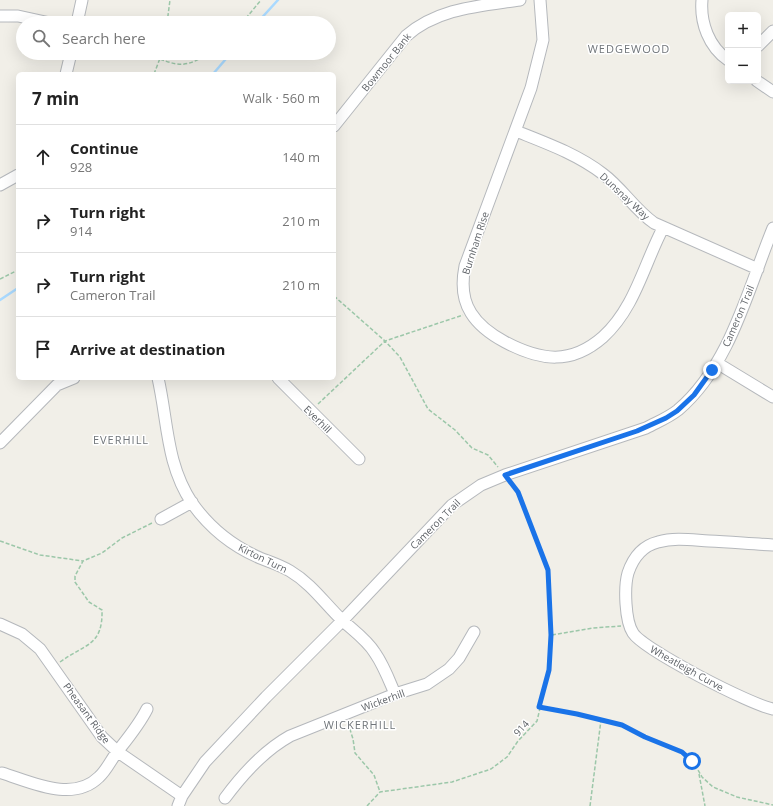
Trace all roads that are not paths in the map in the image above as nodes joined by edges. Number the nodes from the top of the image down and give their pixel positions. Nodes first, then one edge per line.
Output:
1 (82, 0) edge
2 (520, 0) edge
3 (540, 0) edge
4 (702, 0) edge
5 (0, 16) edge
6 (16, 16) edge
7 (79, 16) edge
8 (773, 31) edge
9 (761, 43) edge
10 (725, 57) edge
11 (69, 60) edge
12 (66, 72) edge
13 (761, 84) edge
14 (773, 92) edge
15 (336, 124) edge
16 (516, 131) junction
17 (16, 175) edge
18 (0, 185) edge
19 (663, 228) junction
20 (773, 228) edge
21 (758, 269) junction
22 (717, 363) junction
23 (69, 380) edge
24 (158, 380) edge
25 (280, 380) edge
26 (773, 397) edge
27 (0, 443) edge
28 (359, 459) dead end
29 (192, 502) junction
30 (161, 519) road end
31 (773, 545) edge
32 (342, 620) junction
33 (0, 624) edge
34 (474, 632) dead end
35 (395, 694) junction
36 (147, 709) dead end
37 (773, 709) edge
38 (118, 752) junction
39 (2, 774) dead end
40 (225, 798) dead end
41 (180, 801) edge

1 - 7 street
2 - 15 street, Bowmoor Bank
3 - 16 street, Burnham Rise
4 - 10 street
5 - 6 street
8 - 9 street
11 - 12 street
13 - 14 street
16 - 19 street, Dunsnay Way
16 - 19 street, Burnham Rise
17 - 18 street
19 - 21 street, Dunsnay Way
20 - 21 street, Cameron Trail
21 - 22 street, Cameron Trail
22 - 26 street
22 - 32 street, Cameron Trail
23 - 27 street
24 - 29 street, Kirton Turn
25 - 28 street, Everhill
29 - 30 street
29 - 32 street, Kirton Turn
31 - 37 street, Wheatleigh Curve
32 - 35 street, Kirton Turn
32 - 41 street, Cameron Trail
33 - 38 street, Pheasant Ridge
34 - 35 street, Wickerhill
35 - 40 street, Wickerhill
36 - 38 street
38 - 39 street
38 - 41 street, Pheasant Ridge

